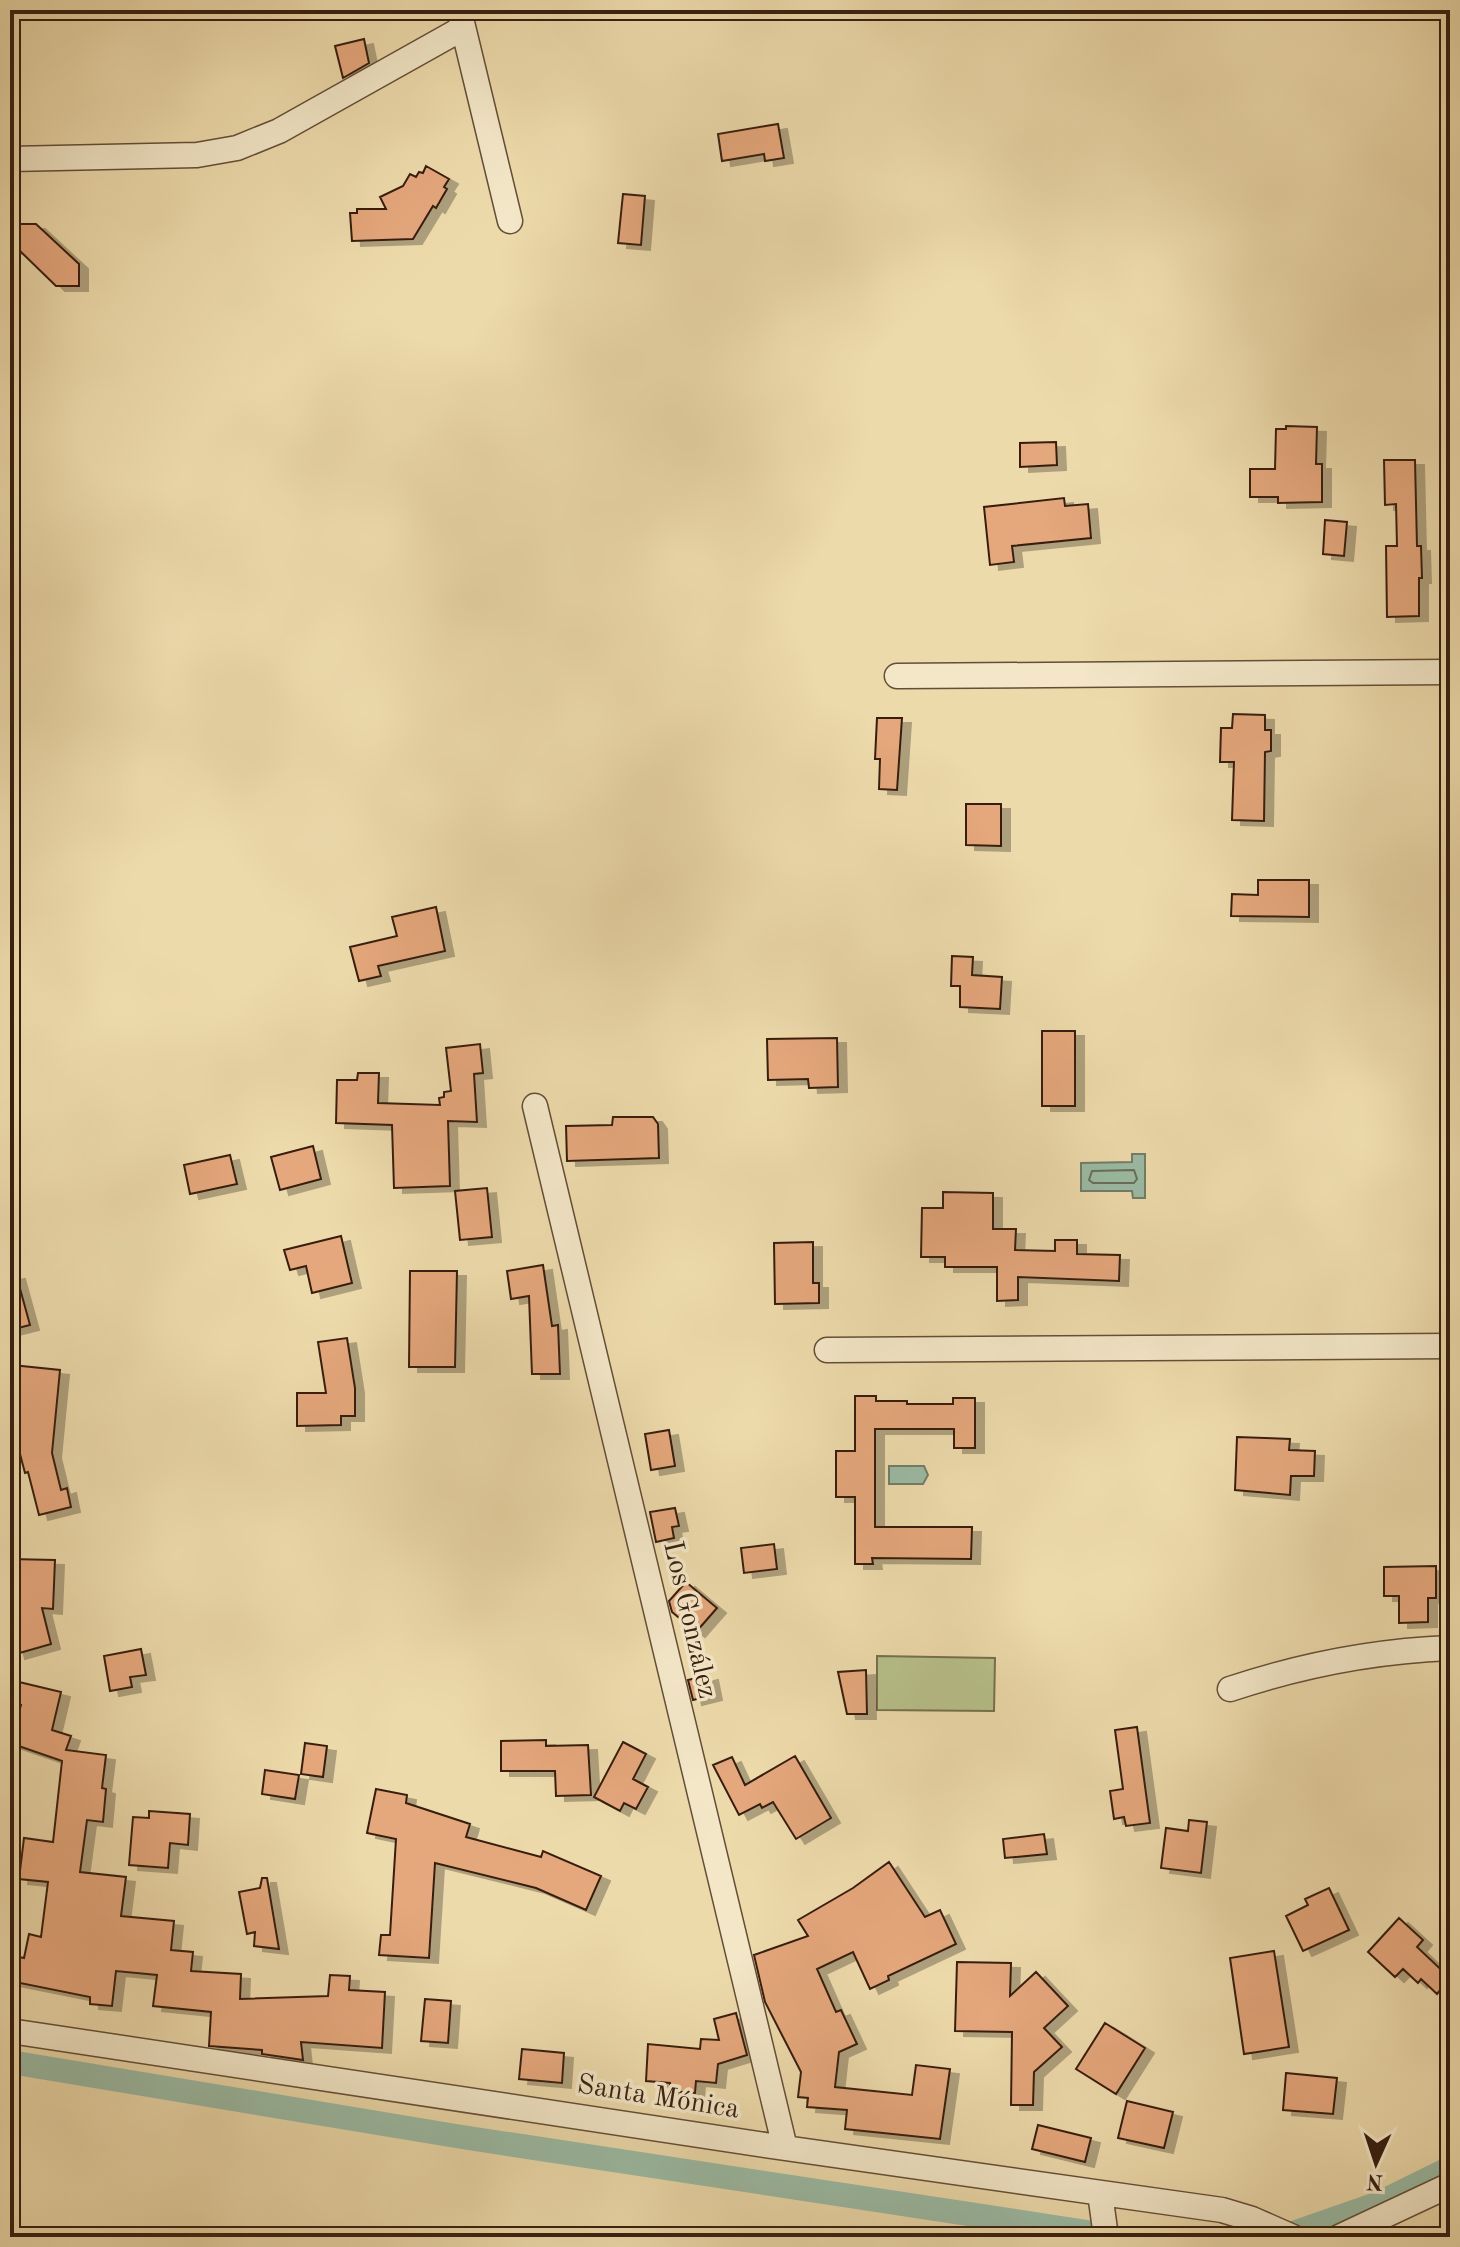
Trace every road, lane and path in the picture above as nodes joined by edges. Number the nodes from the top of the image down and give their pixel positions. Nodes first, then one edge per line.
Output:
1 (461, 19) edge
2 (10, 159) edge
3 (510, 221) dead end
4 (1450, 672) edge
5 (897, 676) dead end
6 (535, 1106) dead end
7 (1450, 1346) edge
8 (827, 1350) dead end
9 (1450, 1648) edge
10 (1230, 1689) dead end
11 (10, 2031) edge
12 (785, 2148) junction
13 (1450, 2185) edge
14 (1100, 2193) junction
15 (1106, 2237) edge
16 (1293, 2237) edge
17 (1339, 2237) edge

1 - 2 street
1 - 3 street
4 - 5 street
6 - 12 street, Los González
7 - 8 street
9 - 10 street
11 - 12 street, Santa Mónica
12 - 14 street, Santa Mónica
13 - 17 street
14 - 15 street
14 - 16 street, Santa Mónica

